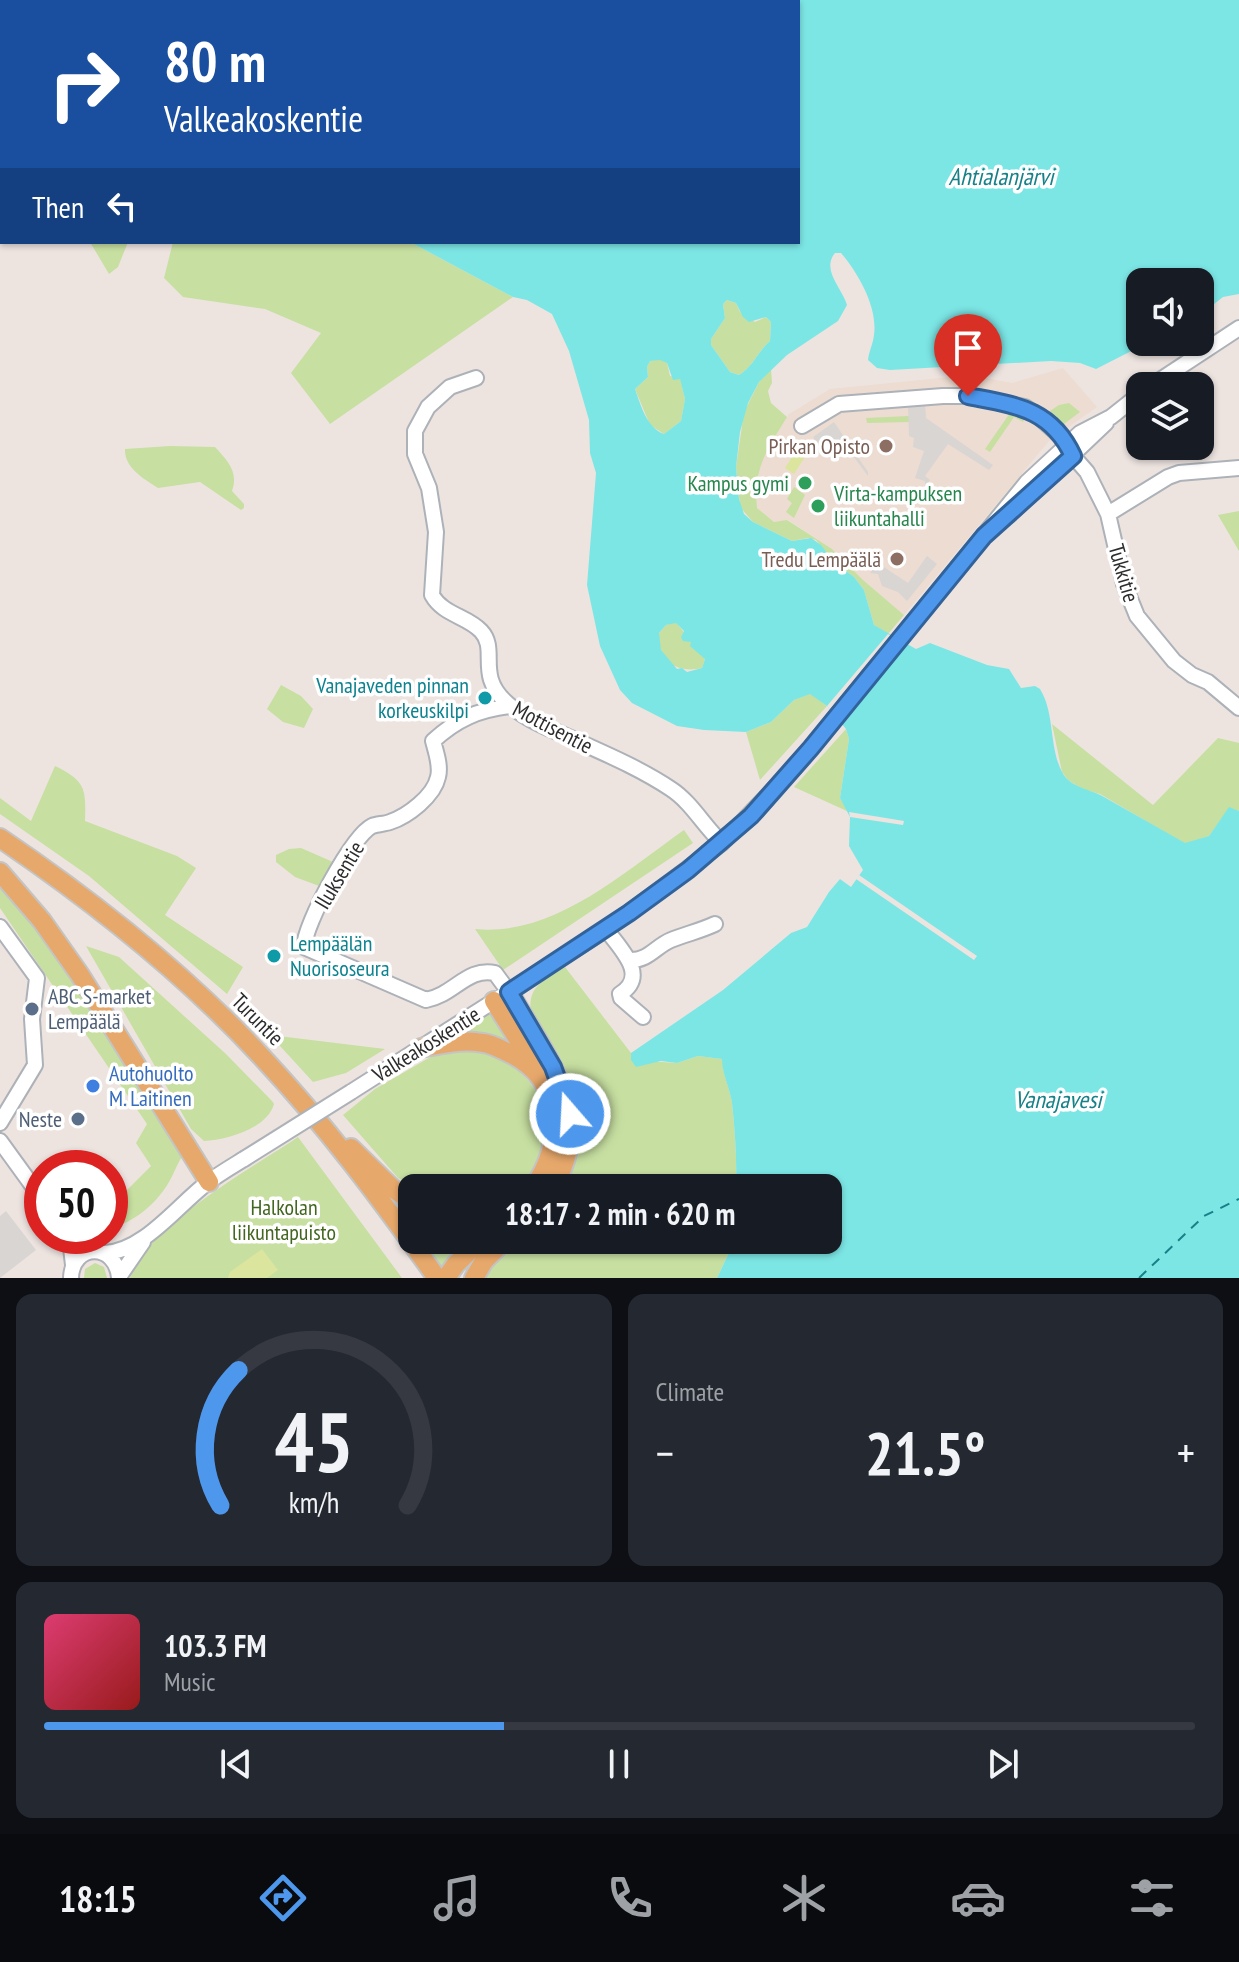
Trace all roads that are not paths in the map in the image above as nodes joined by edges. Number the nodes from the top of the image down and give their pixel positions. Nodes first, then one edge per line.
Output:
1 (1239, 328) edge
2 (1172, 372) edge
3 (476, 378) dead end
4 (1126, 405) edge
5 (802, 426) dead end
6 (1070, 449) junction
7 (1239, 468) edge
8 (1108, 514) junction
9 (510, 706) junction
10 (1239, 708) edge
11 (0, 838) edge
12 (722, 843) junction
13 (0, 872) edge
14 (715, 924) dead end
15 (0, 927) edge
16 (606, 929) junction
17 (630, 960) junction
18 (501, 996) junction
19 (643, 1017) dead end
20 (421, 1048) junction
21 (538, 1073) junction
22 (290, 1088) junction
23 (0, 1123) edge
24 (0, 1141) edge
25 (0, 1156) edge
26 (542, 1174) edge
27 (559, 1174) edge
28 (24, 1175) edge
29 (24, 1178) edge
30 (209, 1182) junction
31 (398, 1192) edge
32 (153, 1229) junction
33 (128, 1247) edge
34 (84, 1254) edge
35 (105, 1254) edge
36 (466, 1254) edge
37 (491, 1254) edge
38 (70, 1273) edge
39 (119, 1277) edge
40 (437, 1278) edge
41 (446, 1278) edge
42 (474, 1278) edge

1 - 2 street
3 - 9 street, Mottisentie
4 - 6 street, Valkeakoskentie
5 - 6 street, Tukkitie
6 - 8 street, Tukkitie
6 - 12 street, Valkeakoskentie
7 - 8 street
8 - 10 street, Tukkitie
9 - 12 street, Mottisentie
9 - 18 street, Iluksentie
11 - 22 main road, Turuntie
12 - 16 street, Valkeakoskentie
13 - 30 main road
14 - 17 street
15 - 23 street
16 - 17 street
16 - 18 street, Valkeakoskentie
17 - 19 street
18 - 20 street, Valkeakoskentie
18 - 21 main road
18 - 27 main road
20 - 21 main road
20 - 30 street, Valkeakoskentie, bridge
21 - 26 main road
22 - 31 main road
22 - 40 main road, Turuntie
24 - 28 street
25 - 29 street
30 - 32 street, Valkeakoskentie
32 - 33 street, Valkeakoskentie
32 - 39 street, Valkeakoskentie
34 - 38 street, Valkeakoskentie
35 - 39 street
36 - 41 main road
37 - 42 main road

